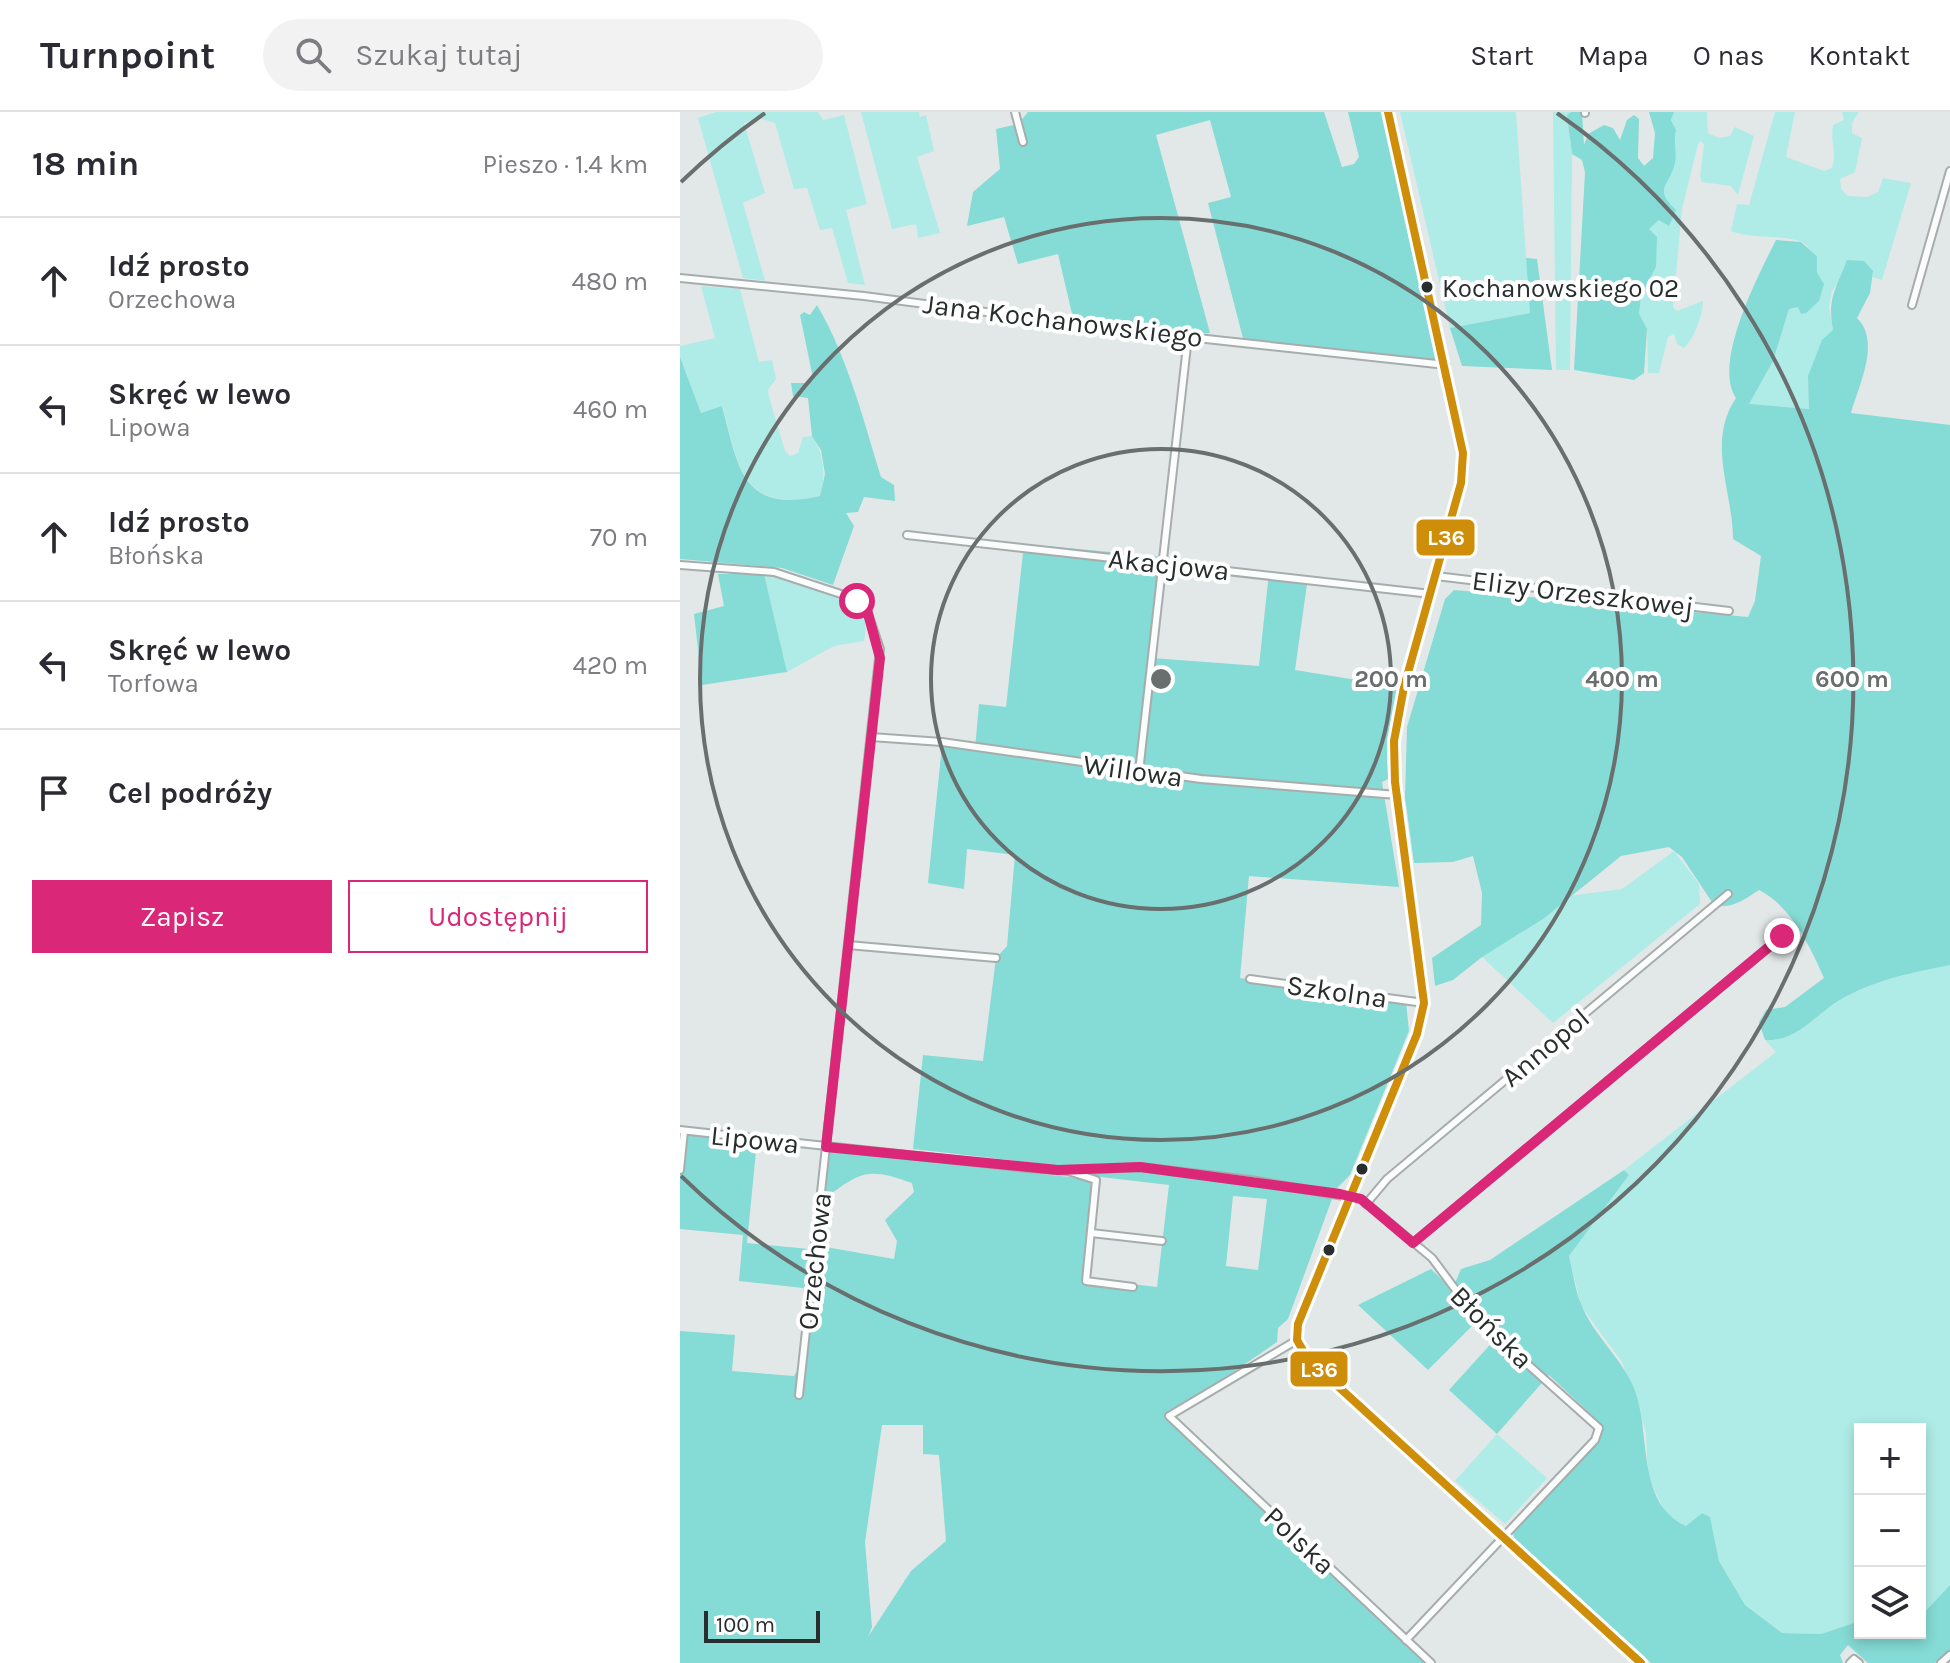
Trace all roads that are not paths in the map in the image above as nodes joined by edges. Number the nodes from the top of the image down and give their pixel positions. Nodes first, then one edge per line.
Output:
1 (1015, 112) edge
2 (1388, 112) edge
3 (1023, 142) dead end
4 (1950, 171) edge
5 (680, 278) edge
6 (1912, 305) dead end
7 (1188, 337) junction
8 (1446, 365) junction
9 (907, 535) dead end
10 (1163, 564) junction
11 (680, 565) edge
12 (1436, 576) junction
13 (1431, 594) junction
14 (1729, 611) dead end
15 (871, 737) junction
16 (1139, 772) junction
17 (1397, 795) junction
18 (1728, 894) dead end
19 (1782, 936) dead end
20 (848, 945) junction
21 (996, 958) dead end
22 (1250, 979) dead end
23 (1424, 1003) junction
24 (682, 1131) edge
25 (826, 1147) junction
26 (680, 1170) edge
27 (1068, 1171) junction
28 (1350, 1196) junction
29 (1366, 1204) junction
30 (1091, 1233) junction
31 (1162, 1241) dead end
32 (1413, 1243) junction
33 (1133, 1287) dead end
34 (1297, 1340) junction
35 (799, 1395) dead end
36 (1503, 1536) junction
37 (1406, 1640) junction
38 (1950, 1655) edge
39 (1431, 1663) edge
40 (1641, 1663) edge
41 (1941, 1663) edge

1 - 3 street
2 - 8 street
4 - 6 street
5 - 7 street, Jana Kochanowskiego
7 - 8 street, Jana Kochanowskiego
7 - 10 street
8 - 12 street
9 - 10 street, Akacjowa
10 - 13 street, Akacjowa
10 - 16 street
11 - 15 street, Orzechowa
12 - 13 street
12 - 14 street, Elizy Orzeszkowej
13 - 17 street
15 - 16 street, Willowa
15 - 20 street, Orzechowa
16 - 17 street, Willowa
17 - 23 street
18 - 29 street, Annopol
19 - 32 street
20 - 21 street
20 - 25 street, Orzechowa
22 - 23 street, Szkolna
23 - 28 street
24 - 25 street, Lipowa
24 - 26 street
25 - 27 street, Lipowa
25 - 35 street, Orzechowa
27 - 28 street, Lipowa
27 - 30 street, Lipowa
28 - 29 street, Błońska
28 - 34 street
29 - 32 street, Błońska
30 - 31 street
30 - 33 street
32 - 36 street, Błońska
34 - 36 street
34 - 37 street, Polska
36 - 37 street
36 - 40 street
37 - 39 street, Polska
38 - 41 street

